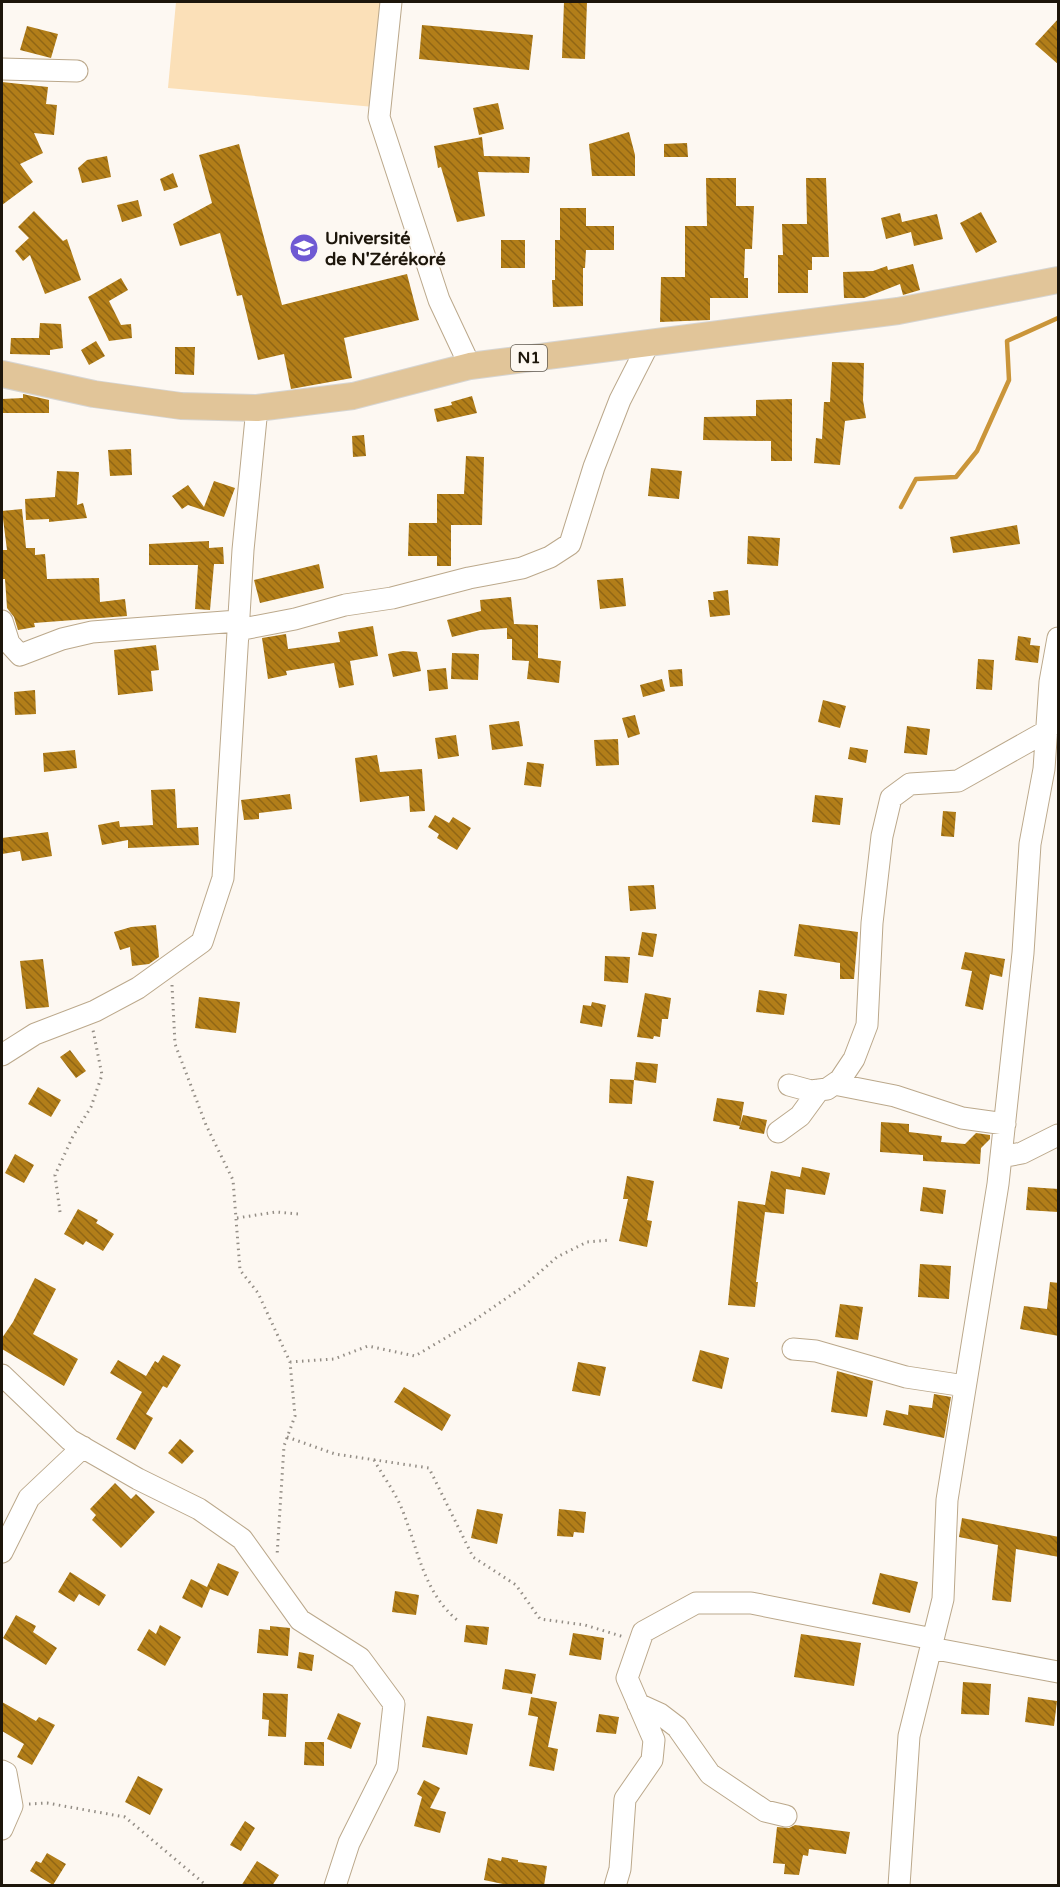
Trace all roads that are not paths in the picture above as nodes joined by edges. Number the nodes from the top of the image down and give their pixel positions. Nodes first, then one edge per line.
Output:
1 (391, 2) edge
2 (2, 69) edge
3 (77, 71) dead end
4 (1059, 280) edge
5 (650, 341) junction
6 (470, 366) junction
7 (2, 374) edge
8 (257, 408) junction
9 (2, 621) edge
10 (238, 625) junction
11 (1059, 638) edge
12 (1047, 731) junction
13 (2, 1055) edge
14 (789, 1086) dead end
15 (827, 1087) junction
16 (1005, 1124) junction
17 (778, 1132) dead end
18 (1059, 1135) edge
19 (1001, 1157) junction
20 (793, 1349) dead end
21 (2, 1375) edge
22 (965, 1386) junction
23 (83, 1447) junction
24 (2, 1552) edge
25 (932, 1643) junction
26 (1059, 1672) edge
27 (638, 1704) junction
28 (2, 1771) edge
29 (786, 1816) dead end
30 (2, 1829) edge
31 (335, 1886) edge
32 (615, 1886) edge
33 (899, 1886) edge

1 - 6 street
2 - 3 street
4 - 5 main road, N1
5 - 6 main road, N1
5 - 10 street
6 - 8 main road, N1
7 - 8 main road, N1
8 - 10 street
9 - 10 street
10 - 13 street
11 - 12 street
12 - 15 street
12 - 16 street
14 - 15 street
15 - 16 street
15 - 17 street
16 - 19 street
18 - 19 street
19 - 22 street
20 - 22 street
21 - 23 street
22 - 25 street
23 - 24 street
23 - 31 street
25 - 26 street
25 - 27 street
25 - 33 street
27 - 29 street
27 - 32 street
28 - 30 street

